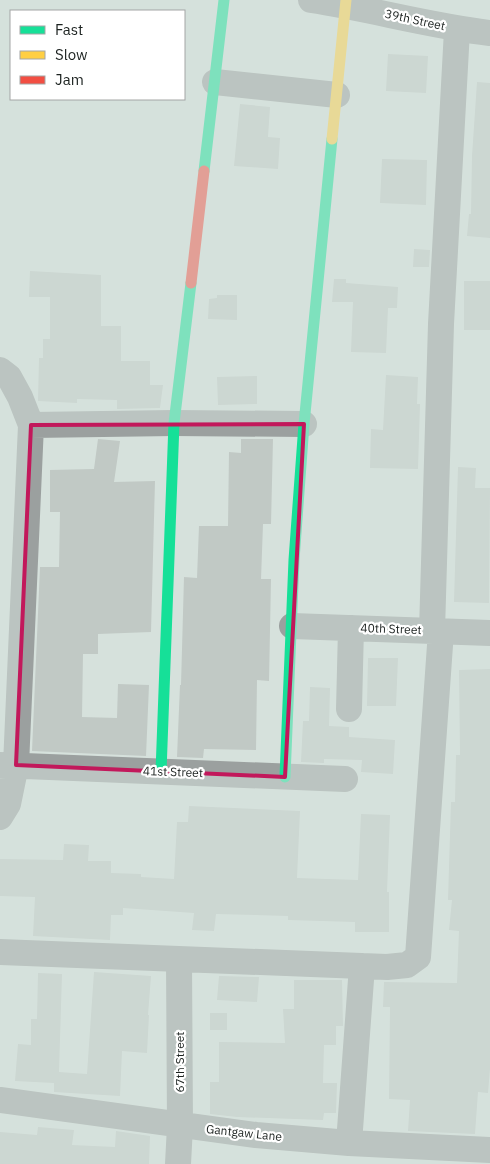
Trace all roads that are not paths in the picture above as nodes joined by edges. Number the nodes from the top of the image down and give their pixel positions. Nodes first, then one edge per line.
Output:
1 (224, 0) edge
2 (311, 0) edge
3 (345, 3) edge
4 (457, 30) junction
5 (490, 33) edge
6 (215, 82) junction
7 (336, 95) junction
8 (0, 370) edge
9 (174, 423) junction
10 (304, 424) junction
11 (31, 425) junction
12 (292, 626) junction
13 (351, 628) junction
14 (437, 631) junction
15 (490, 633) edge
16 (350, 709) dead end
17 (8, 765) edge
18 (161, 772) junction
19 (285, 776) junction
20 (345, 779) dead end
21 (0, 817) edge
22 (0, 952) edge
23 (179, 960) junction
24 (362, 966) junction
25 (0, 1100) edge
26 (180, 1126) junction
27 (349, 1143) junction
28 (490, 1150) edge
29 (178, 1164) edge

1 - 6 street
2 - 3 street, 39th Street
3 - 4 street, 39th Street
3 - 7 street
4 - 5 street, 39th Street
4 - 14 street
6 - 7 street
6 - 9 street
7 - 10 street
8 - 11 street
9 - 10 street
9 - 11 street
9 - 18 street
10 - 12 street
11 - 17 street
12 - 13 street, 40th Street
12 - 19 street
13 - 14 street, 40th Street
13 - 16 street
14 - 15 street, 40th Street
14 - 24 street
17 - 18 street, 41st Street
17 - 21 street
18 - 19 street, 41st Street
19 - 20 street, 41st Street
22 - 23 street
23 - 24 street
23 - 26 street, 67th Street
24 - 27 street
25 - 26 street, Gantgaw Lane
26 - 27 street, Gantgaw Lane
26 - 29 street, 67th Street
27 - 28 street, Gantgaw Lane

